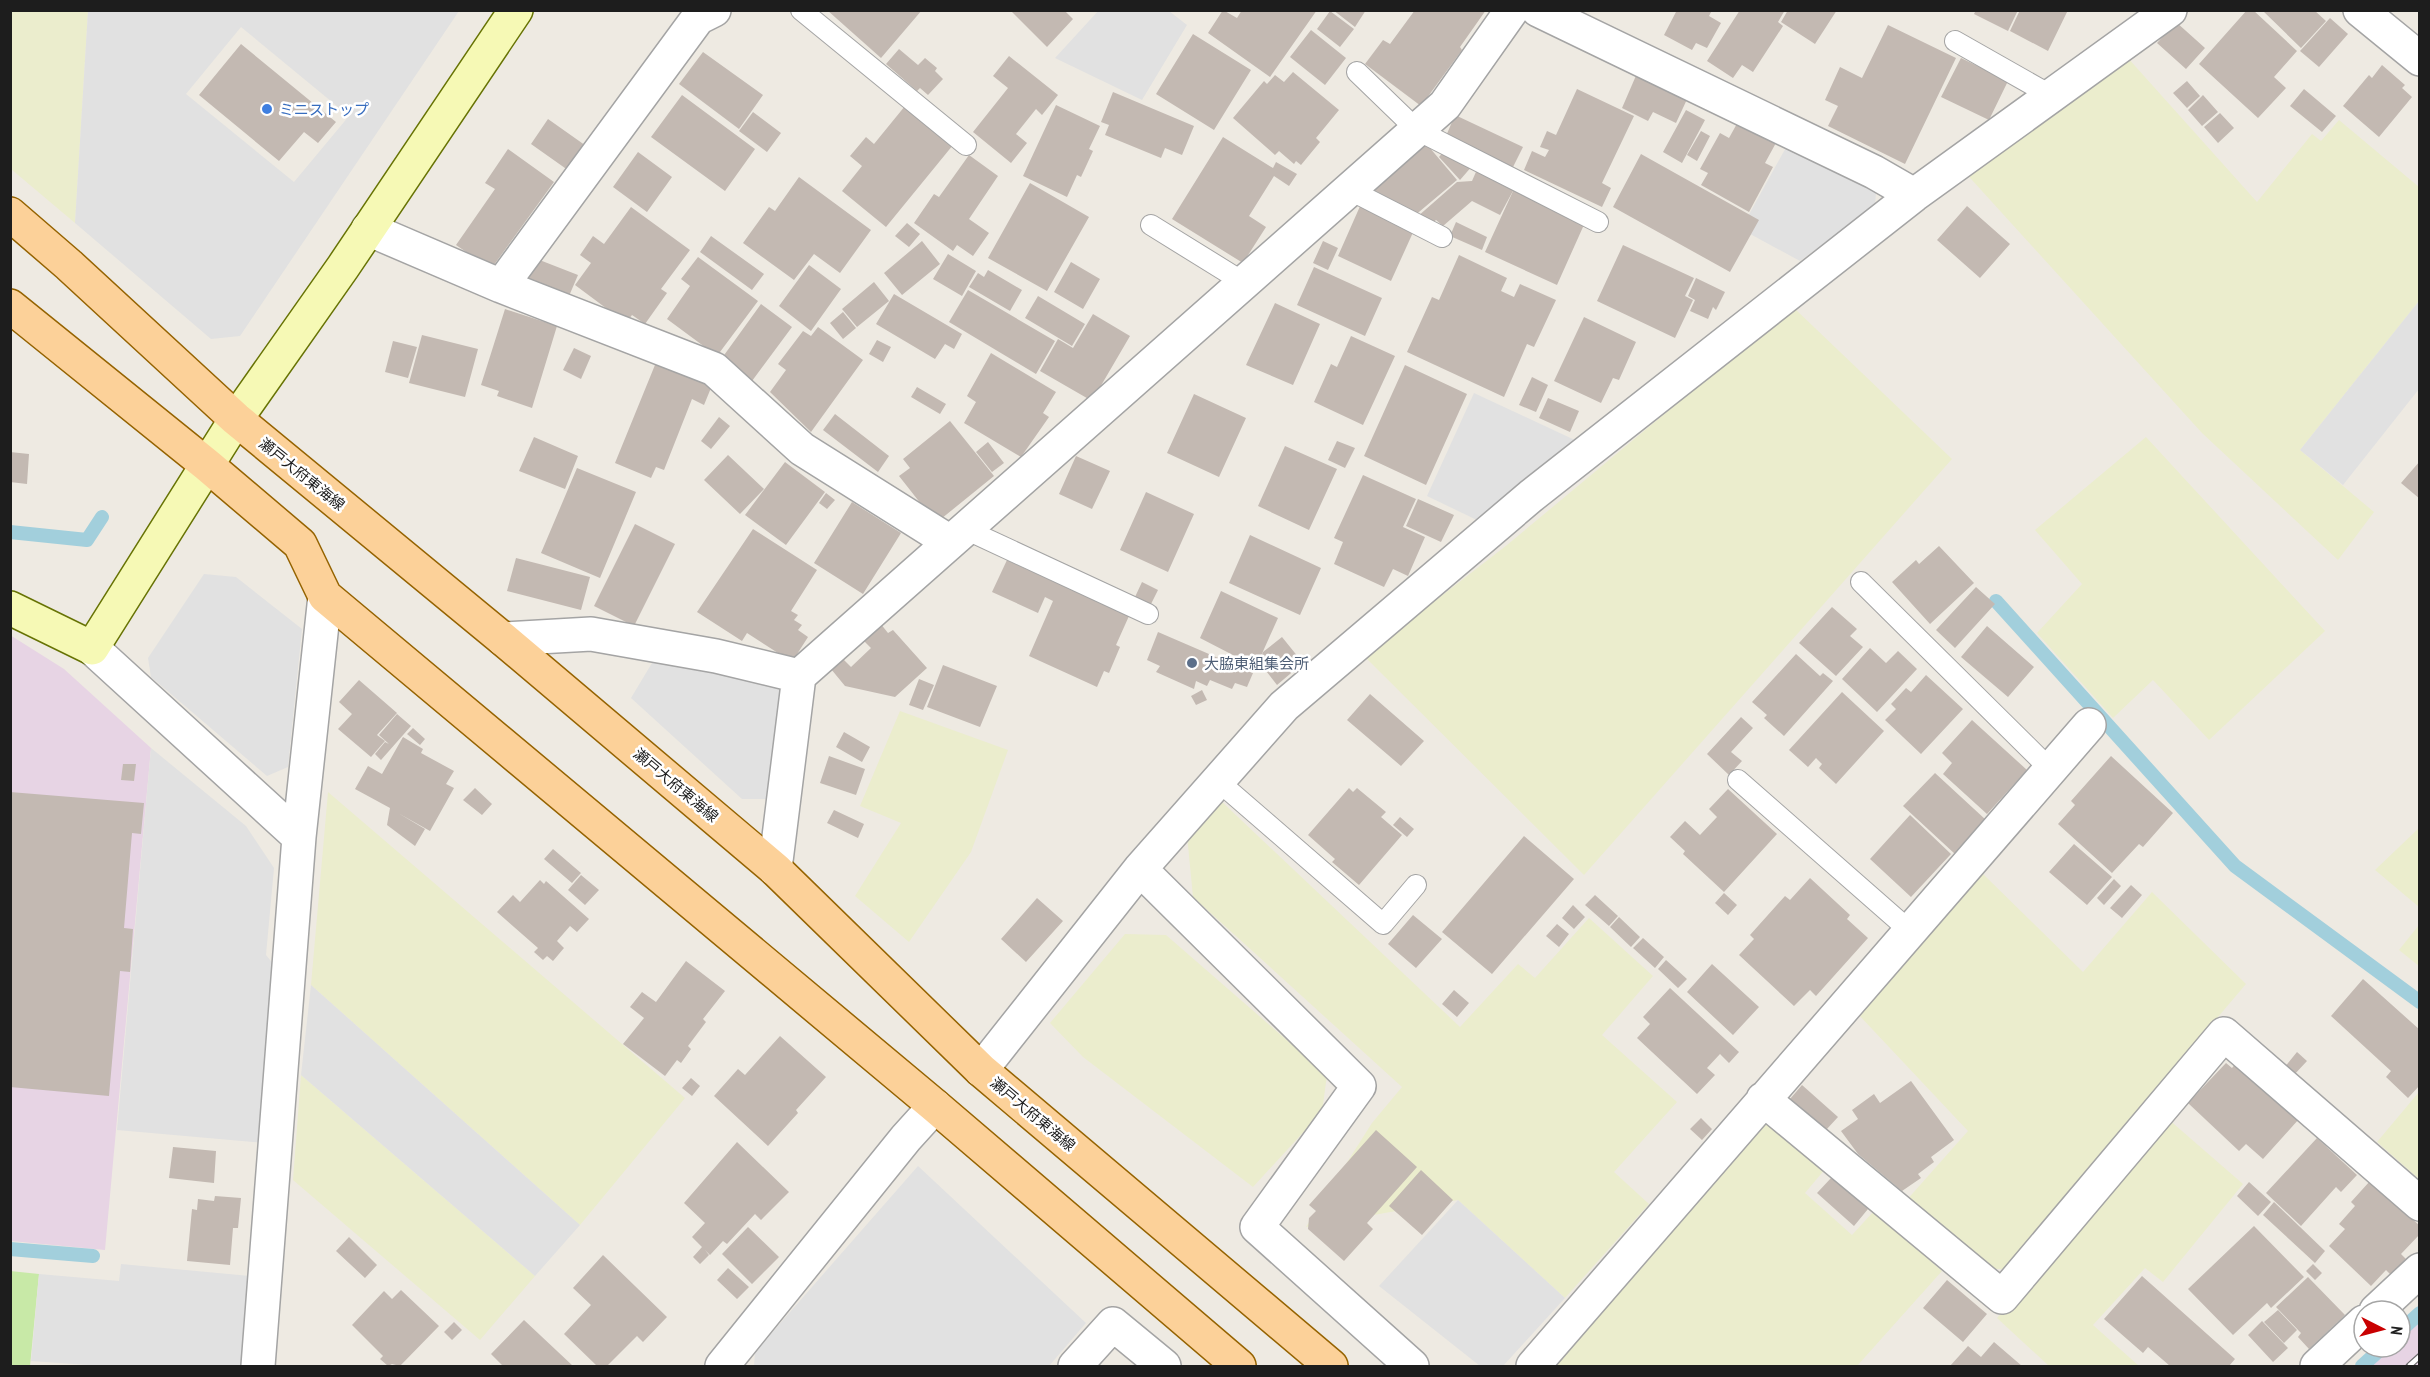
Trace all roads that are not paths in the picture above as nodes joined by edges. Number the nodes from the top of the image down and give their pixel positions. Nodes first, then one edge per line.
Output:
1 (516, 10) edge
2 (801, 10) edge
3 (1512, 10) edge
4 (1538, 10) edge
5 (2170, 10) edge
6 (2360, 10) edge
7 (698, 13) edge
8 (1955, 41) dead end
9 (2420, 59) edge
10 (1357, 72) dead end
11 (2052, 96) junction
12 (1417, 130) junction
13 (966, 145) dead end
14 (1348, 189) junction
15 (1914, 195) junction
16 (10, 214) edge
17 (1598, 222) dead end
18 (1151, 225) dead end
19 (368, 229) junction
20 (1442, 237) dead end
21 (1243, 282) junction
22 (501, 286) junction
23 (10, 306) edge
24 (236, 419) junction
25 (207, 465) junction
26 (958, 535) junction
27 (1861, 582) dead end
28 (325, 596) junction
29 (10, 608) edge
30 (1148, 614) dead end
31 (503, 639) junction
32 (92, 648) junction
33 (799, 675) junction
34 (2089, 725) dead end
35 (2050, 769) junction
36 (1737, 780) dead end
37 (1218, 781) junction
38 (300, 837) junction
39 (775, 869) junction
40 (1140, 869) junction
41 (1416, 885) dead end
42 (1910, 931) junction
43 (981, 1070) junction
44 (1763, 1099) junction
45 (935, 1106) junction
46 (2420, 1204) edge
47 (2420, 1270) edge
48 (2389, 1299) edge
49 (2352, 1333) edge
50 (258, 1366) edge
51 (722, 1366) edge
52 (1075, 1366) edge
53 (1164, 1366) edge
54 (1239, 1366) edge
55 (1331, 1366) edge
56 (1412, 1366) edge
57 (1533, 1366) edge
58 (2317, 1366) edge

1 - 19 street
2 - 13 lane
3 - 12 street
4 - 15 street
5 - 11 street
6 - 9 street
7 - 22 street
8 - 11 lane
10 - 12 lane
11 - 15 street
12 - 14 street
12 - 17 lane
14 - 20 lane
14 - 21 street
15 - 37 street
16 - 24 main road, 瀬戸大府東海線
18 - 21 lane
19 - 22 street
19 - 24 street
21 - 26 street
22 - 26 street
23 - 25 main road
24 - 25 street
24 - 31 main road, 瀬戸大府東海線
25 - 28 main road
25 - 32 street
26 - 30 lane
26 - 33 street
27 - 35 lane
28 - 38 street
28 - 45 main road
29 - 32 street
31 - 33 street
31 - 39 main road, 瀬戸大府東海線
32 - 38 street
33 - 39 street
34 - 35 street
35 - 42 street
36 - 42 lane
37 - 40 street
37 - 41 lane
38 - 50 street
39 - 43 main road, 瀬戸大府東海線
40 - 43 street
40 - 56 street
42 - 44 street
43 - 55 main road, 瀬戸大府東海線
44 - 46 street
44 - 57 street
45 - 51 street
45 - 54 main road
47 - 48 street
49 - 58 street
52 - 53 street

